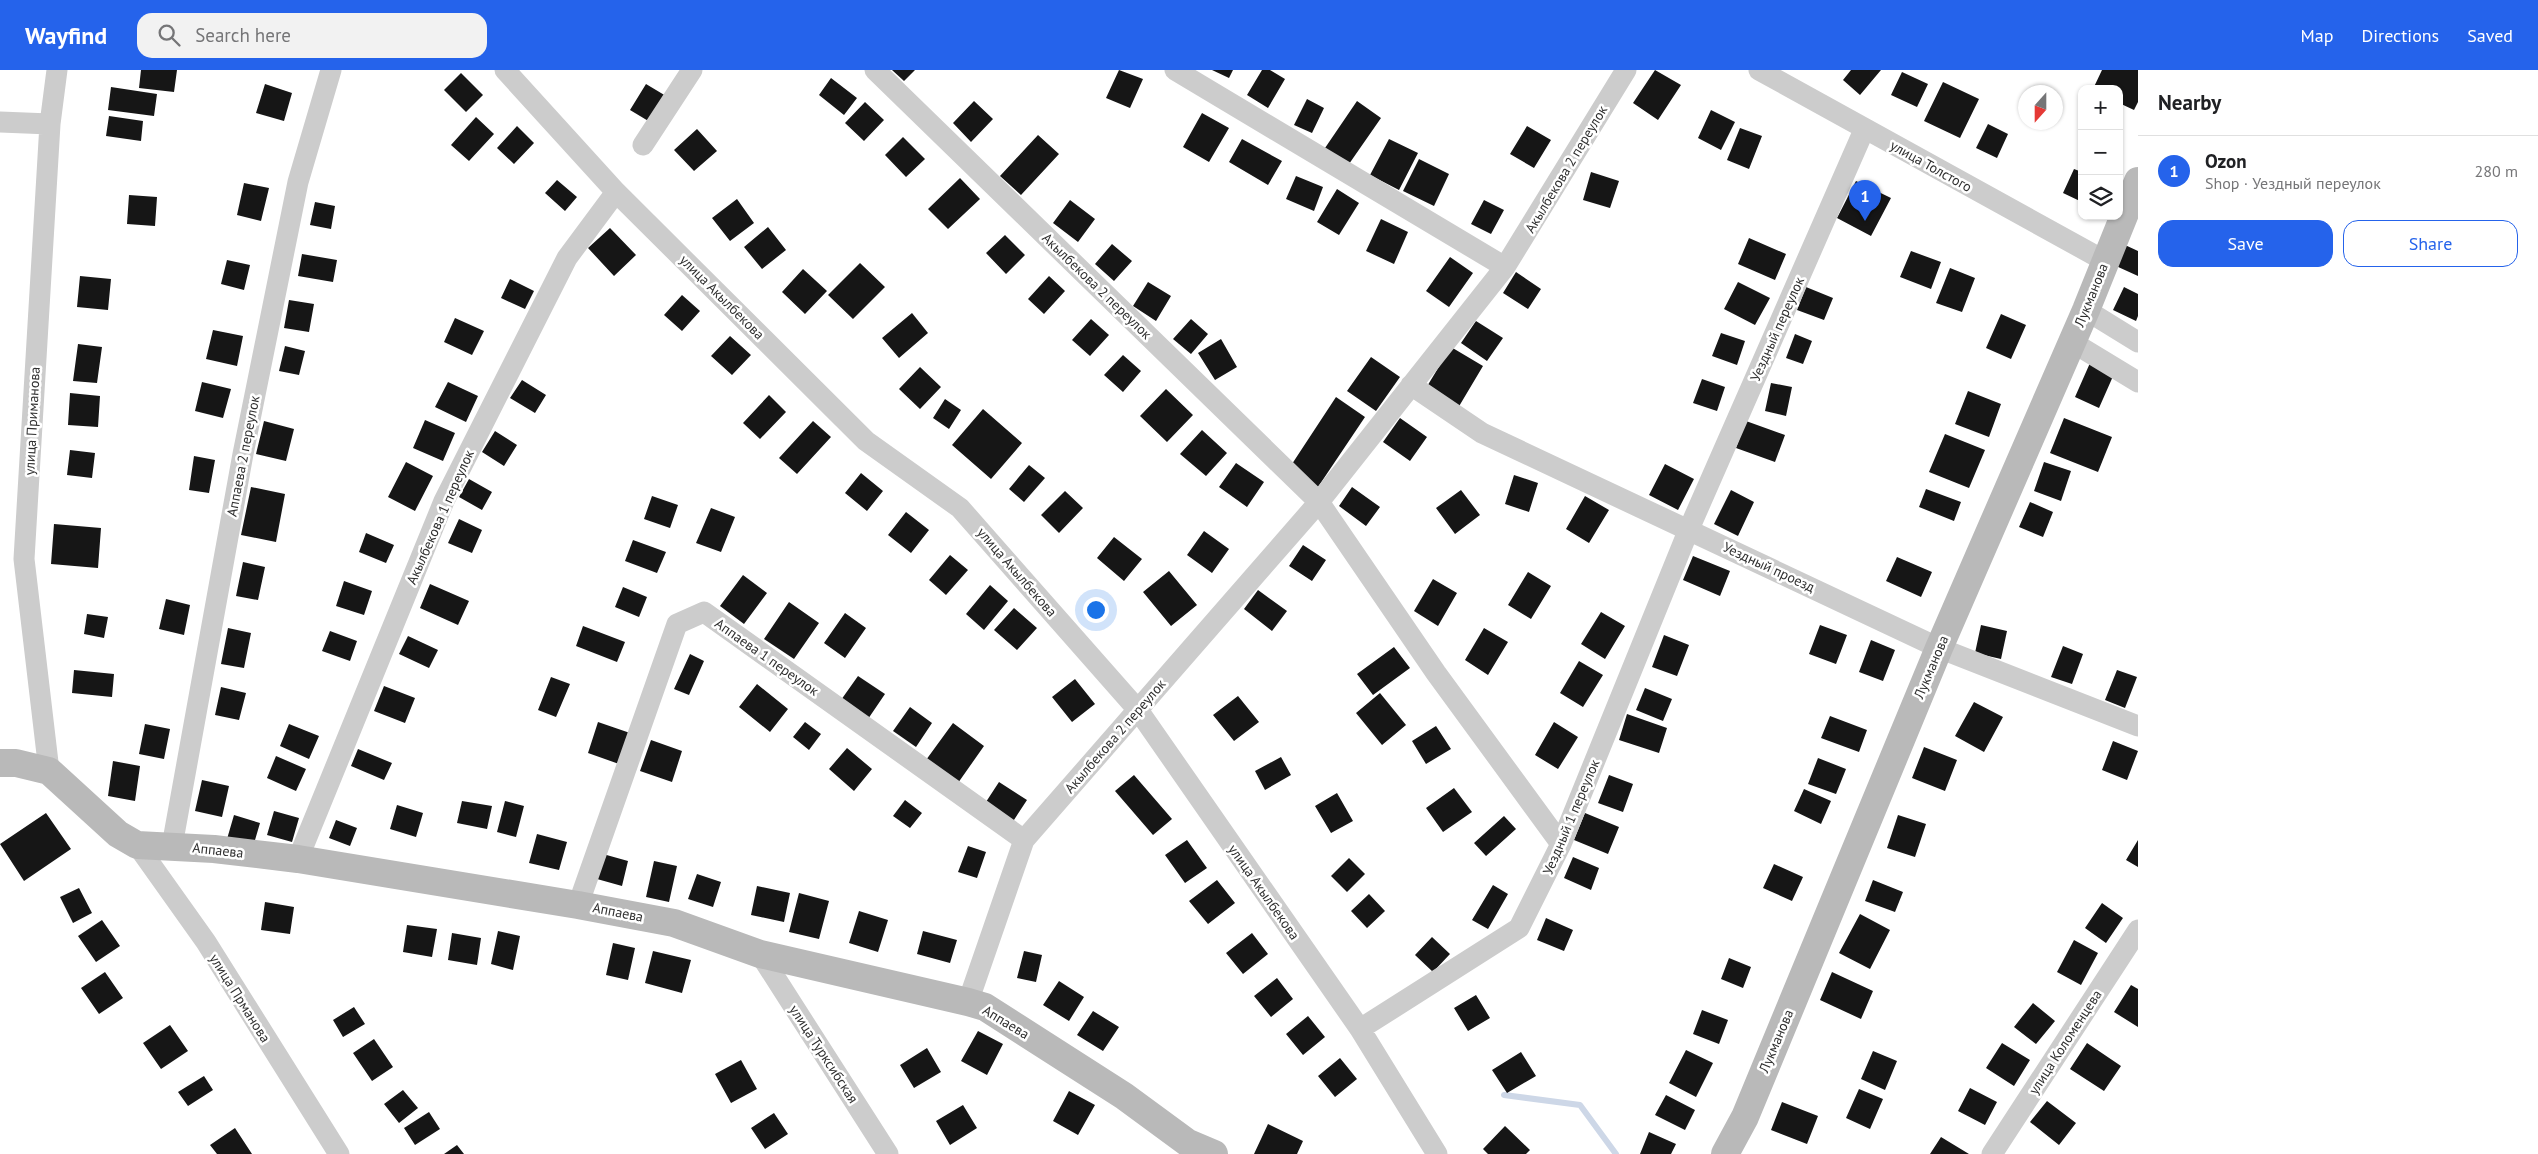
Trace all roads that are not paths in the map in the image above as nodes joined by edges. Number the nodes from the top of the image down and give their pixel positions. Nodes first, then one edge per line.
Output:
1 (57, 70) edge
2 (331, 70) edge
3 (505, 70) edge
4 (692, 70) edge
5 (875, 70) edge
6 (1175, 70) edge
7 (1626, 70) edge
8 (1759, 70) edge
9 (0, 122) edge
10 (50, 124) junction
11 (1864, 130) junction
12 (643, 145) dead end
13 (2138, 181) edge
14 (616, 192) junction
15 (2105, 261) junction
16 (1504, 267) junction
17 (2086, 310) junction
18 (2072, 342) junction
19 (2138, 342) edge
20 (2138, 382) edge
21 (1411, 385) junction
22 (1318, 502) junction
23 (1689, 529) junction
24 (1939, 648) junction
25 (1138, 710) junction
26 (2138, 726) edge
27 (0, 763) edge
28 (49, 771) junction
29 (1024, 840) junction
30 (1562, 844) junction
31 (137, 845) junction
32 (172, 846) junction
33 (298, 859) junction
34 (578, 905) junction
35 (2138, 930) edge
36 (760, 954) junction
37 (968, 1002) junction
38 (1360, 1029) junction
39 (339, 1154) edge
40 (888, 1154) edge
41 (1214, 1154) edge
42 (1437, 1154) edge
43 (1725, 1154) edge
44 (1992, 1154) edge

1 - 10 street, улица Приманова
2 - 32 street, Аппаева 2 переулок
3 - 14 street, улица Акылбекова
4 - 12 street
5 - 22 street, Акылбекова 2 переулок
6 - 16 street
7 - 16 street, Акылбекова 2 переулок
8 - 11 street, улица Толстого
9 - 10 street
10 - 28 street, улица Приманова
11 - 15 street, улица Толстого
11 - 23 street, Уездный переулок
13 - 15 street, Лукманова
14 - 25 street, улица Акылбекова
14 - 33 street, Акылбекова 1 переулок
15 - 17 street, Лукманова
16 - 21 street, Акылбекова 2 переулок
17 - 18 street, Лукманова
17 - 19 street
18 - 20 street
18 - 24 street, Лукманова
21 - 22 street, Акылбекова 2 переулок
21 - 23 street, Уездный проезд
22 - 25 street, Акылбекова 2 переулок
22 - 30 street, Акылбекова 2 переулок
23 - 24 street, Уездный проезд
23 - 30 street, Уездный 1 переулок
24 - 26 street, Уездный проезд
24 - 43 street, Лукманова
25 - 29 street, Акылбекова 2 переулок
25 - 38 street, улица Акылбекова
27 - 28 street, Аппаева
28 - 31 street, Аппаева
29 - 34 street, Аппаева 1 переулок
29 - 37 street, Акылбекова 2 переулок
30 - 38 street, Уездный 1 переулок
31 - 32 street, Аппаева
31 - 39 street, улица Прманова
32 - 33 street, Аппаева
33 - 34 street, Аппаева
34 - 36 street, Аппаева
35 - 44 street, улица Коломенцева
36 - 37 street, Аппаева
36 - 40 street, улица Турксибская
37 - 41 street, Аппаева
38 - 42 street, улица Акылбекова

